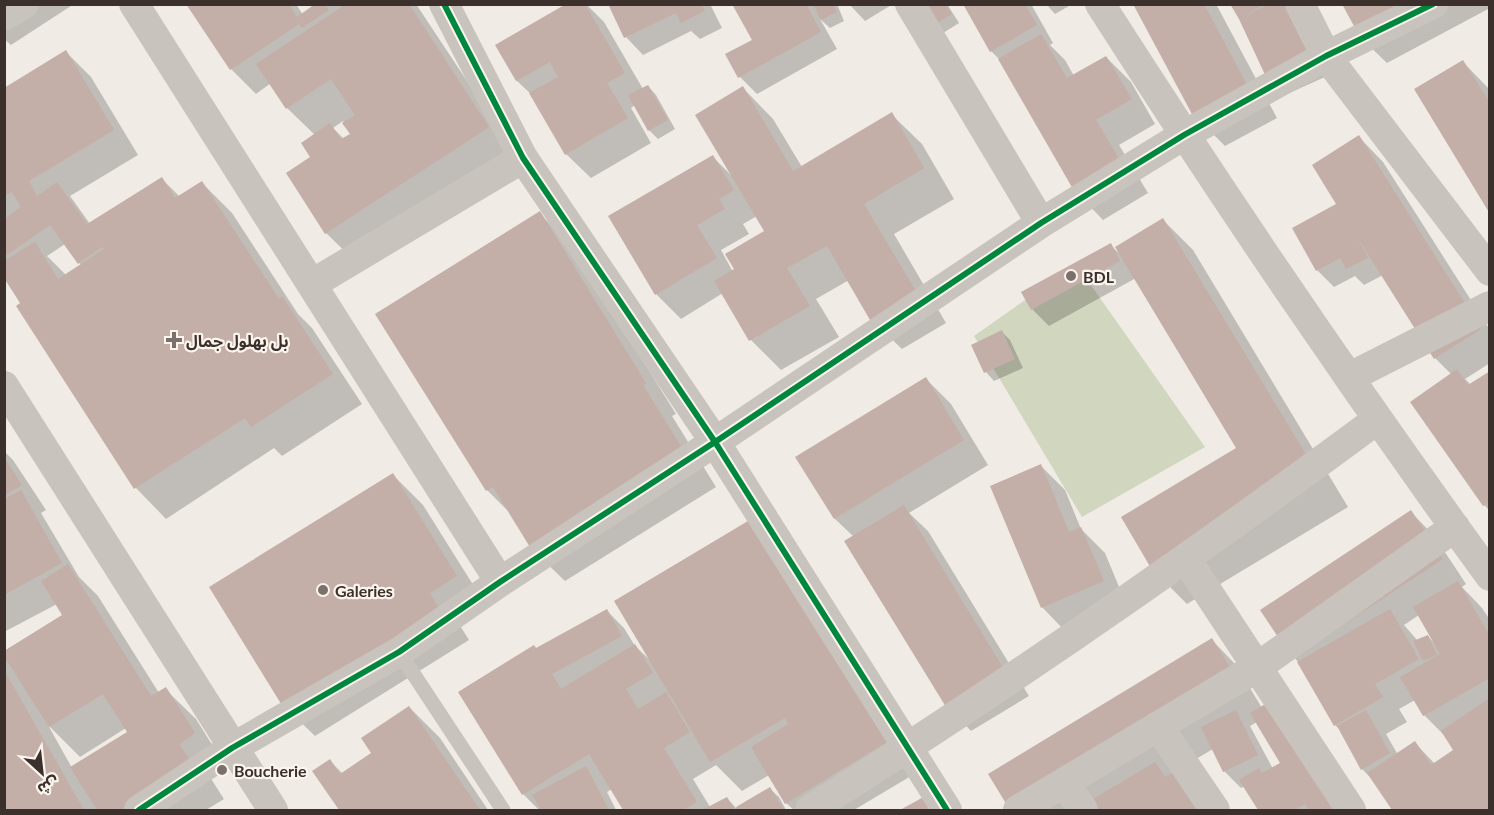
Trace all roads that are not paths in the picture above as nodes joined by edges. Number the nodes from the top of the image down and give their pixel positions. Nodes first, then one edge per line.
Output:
1 (24, 4) edge
2 (134, 4) edge
3 (444, 4) edge
4 (910, 4) edge
5 (1100, 4) edge
6 (1300, 4) edge
7 (1433, 4) edge
8 (4, 16) edge
9 (1326, 56) junction
10 (1184, 135) junction
11 (523, 158) junction
12 (1041, 223) junction
13 (1490, 272) edge
14 (312, 284) junction
15 (1490, 306) edge
16 (1350, 377) junction
17 (4, 386) edge
18 (1378, 419) junction
19 (715, 442) junction
20 (1455, 527) junction
21 (1186, 560) junction
22 (1490, 576) edge
23 (500, 582) junction
24 (399, 652) junction
25 (1256, 668) junction
26 (1158, 726) junction
27 (232, 748) junction
28 (907, 749) junction
29 (1065, 783) junction
30 (139, 810) edge
31 (273, 810) edge
32 (503, 810) edge
33 (810, 810) edge
34 (947, 810) edge
35 (1017, 810) edge
36 (1083, 810) edge
37 (1215, 810) edge
38 (1352, 810) edge

1 - 8 street
2 - 14 street
3 - 11 street
4 - 12 street
5 - 10 street
6 - 9 street
7 - 9 street
9 - 10 street
9 - 13 street
10 - 12 street
10 - 16 street
11 - 14 street
11 - 19 street
12 - 19 street
14 - 23 street
15 - 16 street
16 - 18 street
17 - 27 street
18 - 20 street
18 - 21 street
19 - 23 street
19 - 28 street
20 - 22 street
20 - 25 street
21 - 25 street
21 - 28 street
23 - 24 street
24 - 27 street
24 - 32 lane
25 - 26 street
25 - 38 street
26 - 29 street
26 - 37 street
27 - 30 street
27 - 31 street
28 - 33 street
28 - 34 street
29 - 35 street
29 - 36 street

